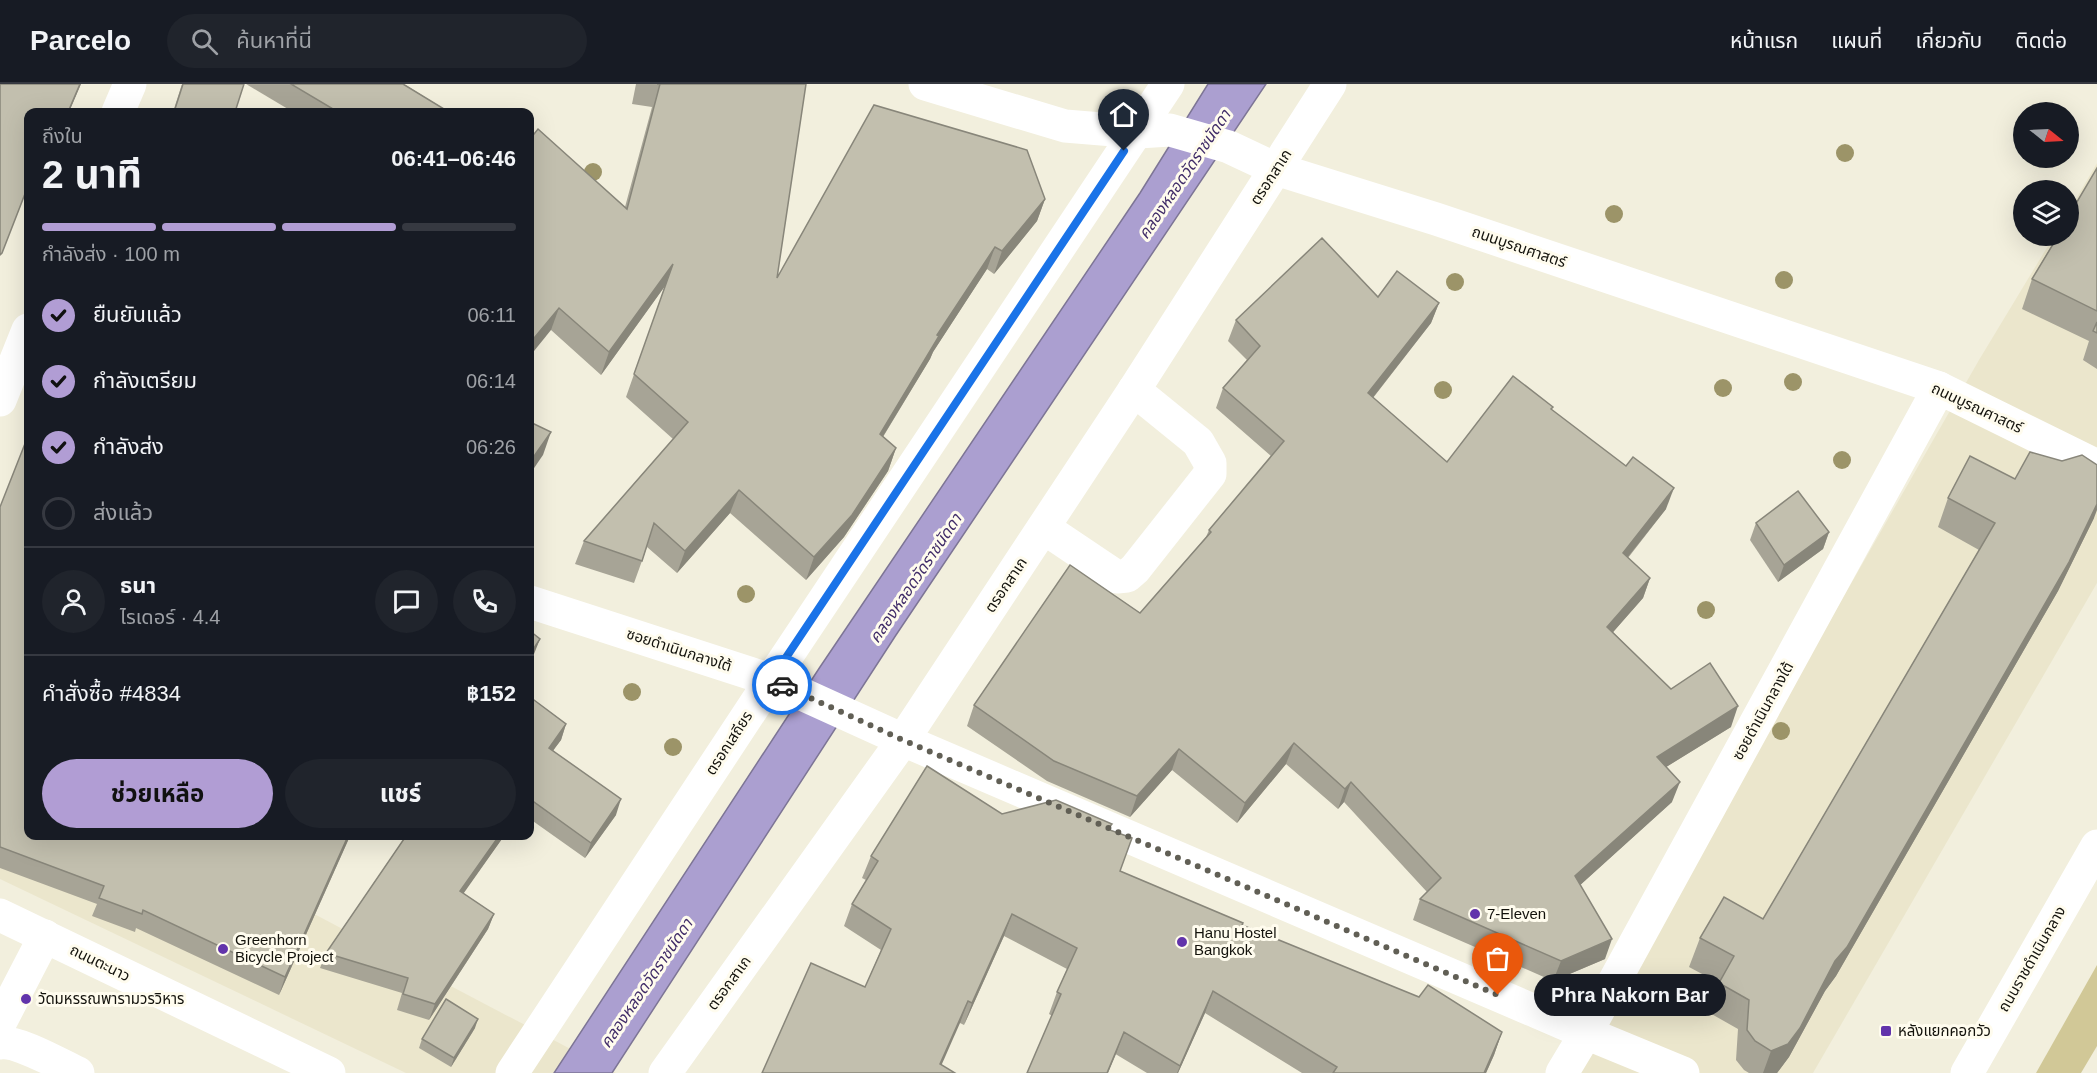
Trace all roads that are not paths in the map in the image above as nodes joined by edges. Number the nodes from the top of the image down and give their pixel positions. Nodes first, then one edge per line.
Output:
1 (130, 84) edge
2 (925, 84) edge
3 (1168, 84) edge
4 (1330, 84) edge
5 (120, 108) edge
6 (1137, 132) junction
7 (1276, 169) junction
8 (24, 339) edge
9 (15, 360) edge
10 (1939, 388) junction
11 (1134, 390) junction
12 (0, 400) edge
13 (2097, 466) edge
14 (1044, 528) junction
15 (534, 603) edge
16 (784, 686) junction
17 (903, 740) junction
18 (2097, 846) edge
19 (0, 915) edge
20 (45, 936) junction
21 (0, 1023) edge
22 (1586, 1033) junction
23 (0, 1043) edge
24 (78, 1073) edge
25 (329, 1073) edge
26 (512, 1073) edge
27 (664, 1073) edge
28 (1562, 1073) edge
29 (1683, 1073) edge
30 (1967, 1073) edge

1 - 5 street
2 - 6 street, ถนนบูรณศาสตร์
3 - 6 street, ตรอกเสถียร
4 - 7 street, ตรอกสาเก
6 - 7 street, ถนนบูรณศาสตร์
6 - 16 street, ตรอกเสถียร
7 - 10 street, ถนนบูรณศาสตร์
7 - 11 street, ตรอกสาเก
8 - 9 street
9 - 12 street
10 - 13 street, ถนนบูรณศาสตร์
10 - 22 street, ซอยดำเนินกลางใต้
11 - 14 street, ตรอกสาเก
11 - 14 street
14 - 17 street, ตรอกสาเก
15 - 16 street, ซอยดำเนินกลางใต้
16 - 17 street, ซอยดำเนินกลางใต้
16 - 26 street, ตรอกเสถียร
17 - 22 street, ซอยดำเนินกลางใต้
17 - 27 street, ตรอกสาเก
18 - 30 street, ถนนราชดำเนินกลาง
19 - 20 street, ถนนตะนาว
20 - 21 street
20 - 25 street, ถนนตะนาว
22 - 28 street, ซอยดำเนินกลางใต้
22 - 29 street, ซอยดำเนินกลางใต้
23 - 24 street

